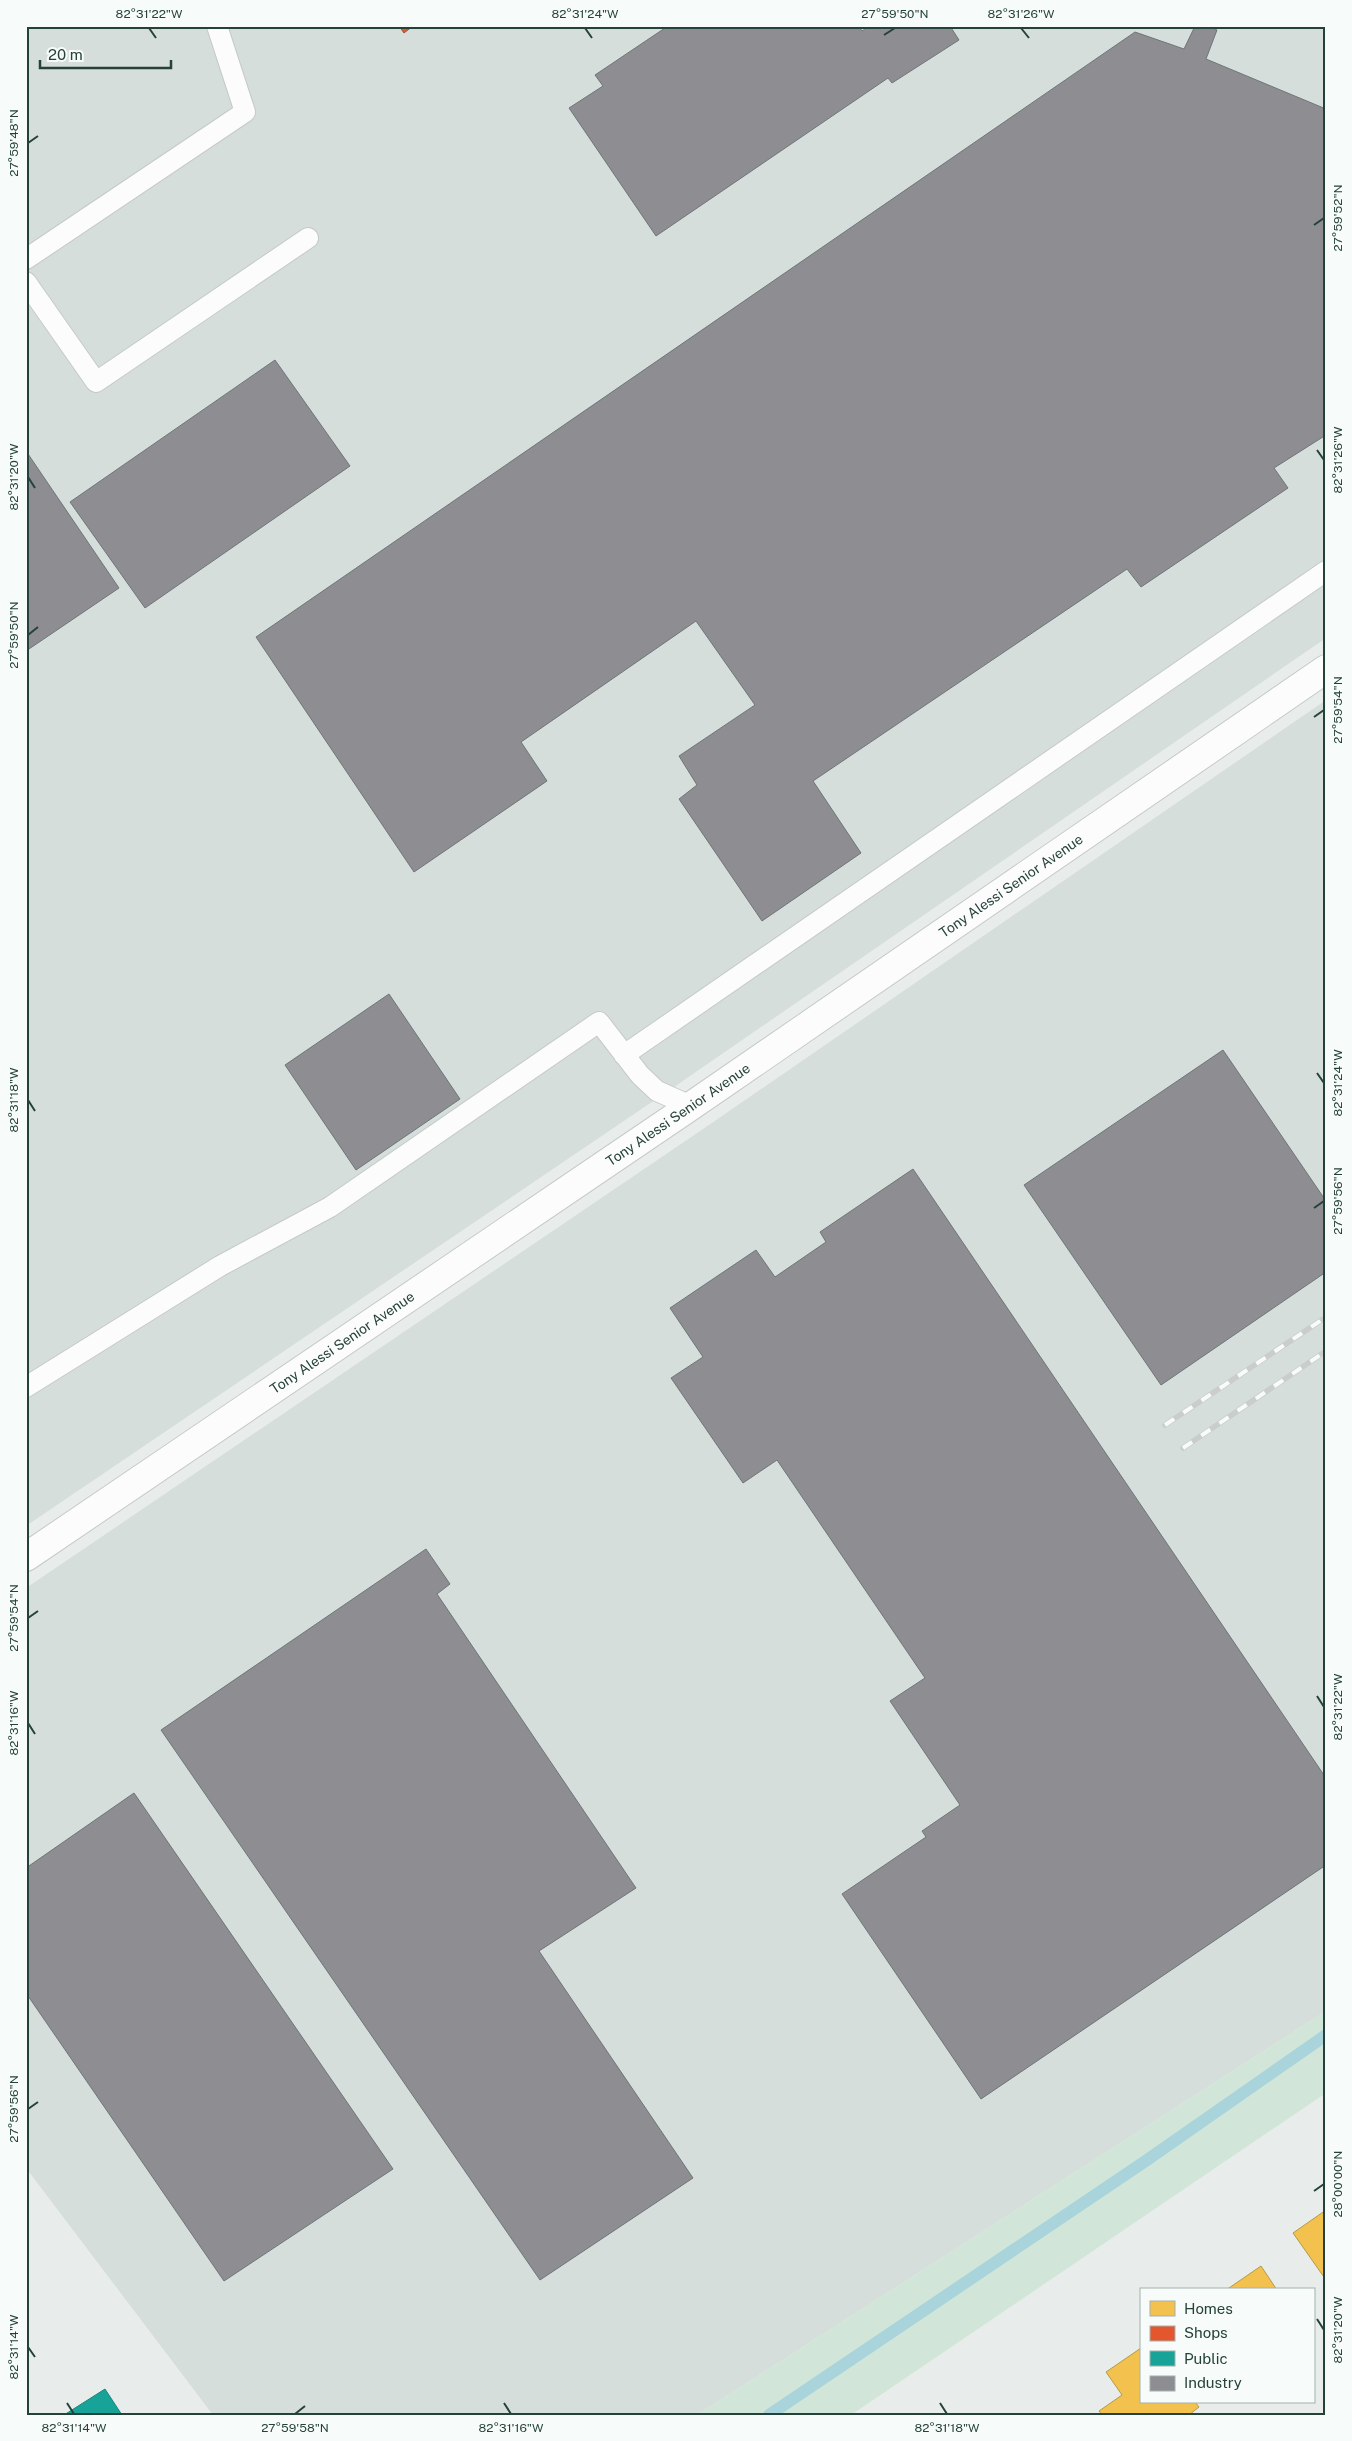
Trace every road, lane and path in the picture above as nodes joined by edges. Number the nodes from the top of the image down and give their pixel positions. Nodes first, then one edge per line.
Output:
1 (217, 26) edge
2 (308, 238) dead end
3 (26, 259) edge
4 (26, 282) edge
5 (1326, 571) edge
6 (1326, 669) edge
7 (624, 1055) junction
8 (691, 1106) junction
9 (26, 1387) edge
10 (26, 1556) edge

1 - 3 lane
2 - 4 lane
5 - 7 lane
6 - 8 street, Tony Alessi Senior Avenue
7 - 8 lane
7 - 9 lane
8 - 10 street, Tony Alessi Senior Avenue

